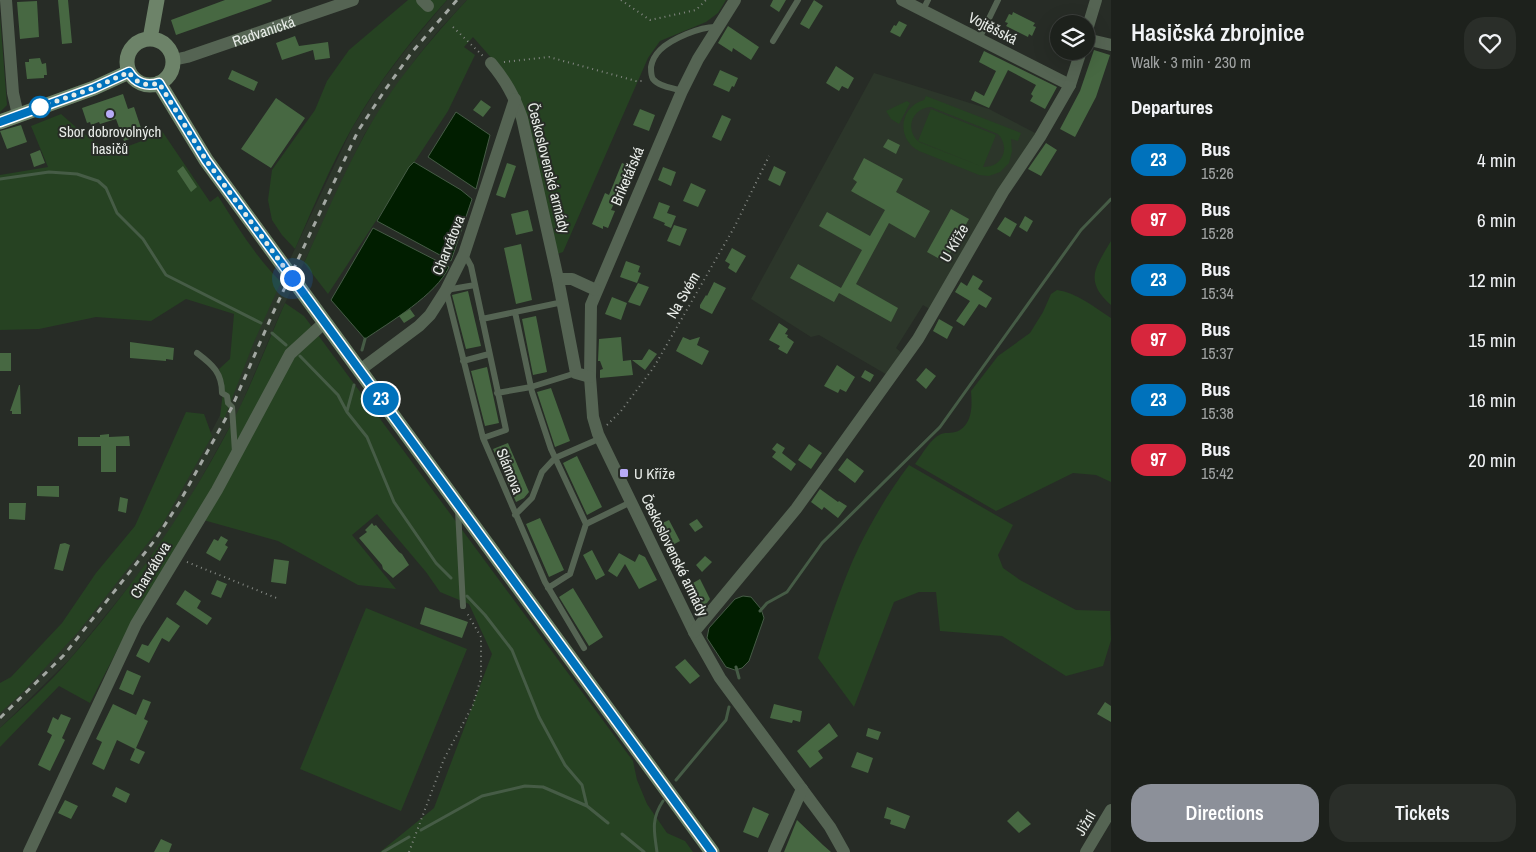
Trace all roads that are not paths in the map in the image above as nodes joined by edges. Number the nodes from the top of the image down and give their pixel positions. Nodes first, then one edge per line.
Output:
1 (6, 0) edge
2 (157, 0) edge
3 (353, 0) edge
4 (735, 0) edge
5 (798, 0) edge
6 (902, 0) edge
7 (998, 0) edge
8 (1096, 0) edge
9 (925, 5) edge
10 (1091, 15) edge
11 (717, 27) junction
12 (150, 39) junction
13 (979, 39) junction
14 (773, 41) dead end
15 (1095, 41) edge
16 (1111, 45) edge
17 (172, 60) junction
18 (1077, 60) edge
19 (491, 63) road end
20 (129, 72) junction
21 (159, 83) junction
22 (1070, 85) junction
23 (682, 91) junction
24 (515, 99) junction
25 (18, 115) junction
26 (0, 122) edge
27 (464, 254) junction
28 (558, 279) junction
29 (475, 285) junction
30 (446, 290) junction
31 (596, 290) junction
32 (563, 302) junction
33 (515, 312) junction
34 (482, 319) junction
35 (325, 322) junction
36 (197, 353) dead end
37 (489, 354) junction
38 (463, 361) junction
39 (360, 370) junction
40 (576, 373) junction
41 (590, 377) junction
42 (531, 387) junction
43 (497, 392) junction
44 (600, 436) junction
45 (483, 438) junction
46 (235, 455) junction
47 (556, 458) junction
48 (631, 502) junction
49 (458, 504) junction
50 (515, 515) junction
51 (586, 524) junction
52 (548, 588) junction
53 (463, 606) road end
54 (694, 632) junction
55 (584, 648) dead end
56 (802, 789) junction
57 (1111, 810) edge
58 (29, 852) edge
59 (712, 852) edge
60 (774, 852) edge
61 (844, 852) edge
62 (1086, 852) edge

1 - 25 street
2 - 12 street
3 - 17 street, Radvanická
4 - 11 street, Briketářská
5 - 14 lane
6 - 9 street, Vojtěšská
7 - 13 lane
8 - 10 street
9 - 13 street, Vojtěšská
11 - 23 street, Briketářská
11 - 23 lane
12 - 17 street
12 - 20 street
13 - 22 street, Vojtěšská
15 - 16 street
17 - 21 street
18 - 22 street, U Kříže
19 - 24 street, Československé armády
20 - 21 street
20 - 25 street
21 - 35 street
22 - 54 street, U Kříže
23 - 31 street, Briketářská
24 - 27 street, Charvátova
24 - 28 street, Československé armády
25 - 26 street
27 - 29 lane
27 - 30 street, Charvátova
28 - 31 street
28 - 32 street, Československé armády
29 - 30 lane
29 - 34 lane
30 - 38 lane, Slámova
30 - 39 street, Charvátova
31 - 41 street, Briketářská
32 - 33 lane
32 - 40 street, Československé armády
33 - 34 lane
33 - 42 lane
34 - 37 lane
35 - 39 street
35 - 46 street, Charvátova
36 - 46 lane
37 - 38 lane
37 - 43 lane
38 - 45 lane, Slámova
39 - 49 street
40 - 41 street
40 - 42 lane
41 - 44 street, Československé armády
42 - 43 lane
42 - 47 lane
43 - 45 lane
44 - 47 lane
44 - 48 street, Československé armády
45 - 50 lane, Slámova
46 - 58 street, Charvátova
47 - 50 lane
47 - 51 lane
48 - 51 lane
48 - 54 street, Československé armády
49 - 53 lane
49 - 59 street
50 - 52 lane, Slámova
51 - 52 lane
52 - 55 lane, Slámova
54 - 56 street, Československé armády
56 - 60 street
56 - 61 street, Československé armády
57 - 62 street, Jižní

